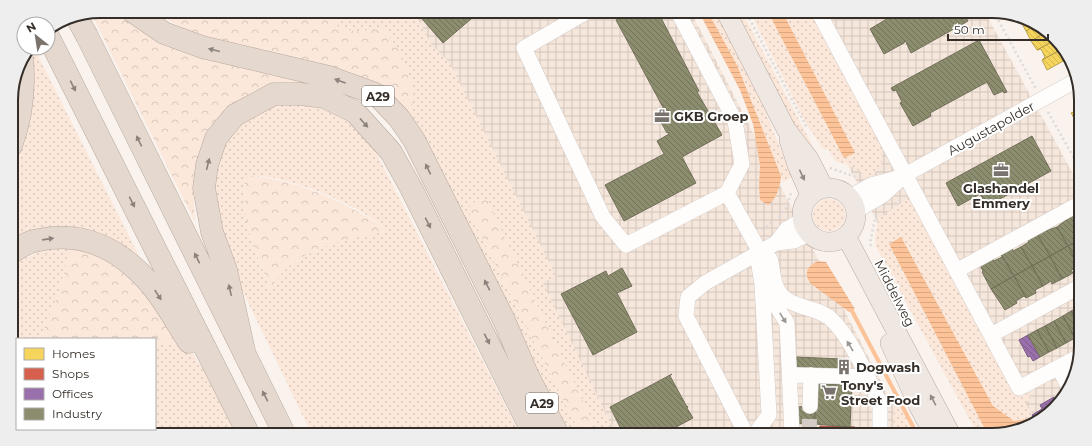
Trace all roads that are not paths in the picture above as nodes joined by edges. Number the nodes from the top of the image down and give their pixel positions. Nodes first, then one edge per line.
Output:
1 (142, 18) edge
2 (576, 18) edge
3 (681, 18) edge
4 (730, 18) edge
5 (822, 18) edge
6 (79, 21) edge
7 (56, 52) edge
8 (22, 74) edge
9 (1072, 84) edge
10 (18, 122) edge
11 (905, 175) junction
12 (817, 191) junction
13 (727, 193) junction
14 (861, 199) junction
15 (1074, 207) edge
16 (806, 227) junction
17 (841, 239) junction
18 (18, 249) edge
19 (760, 252) junction
20 (956, 271) junction
21 (762, 284) junction
22 (1074, 290) edge
23 (991, 335) junction
24 (245, 355) junction
25 (1072, 360) edge
26 (1059, 368) junction
27 (867, 377) junction
28 (1066, 382) edge
29 (810, 406) tunnel mouth
30 (245, 428) edge
31 (245, 428) edge
32 (282, 428) edge
33 (531, 428) edge
34 (554, 428) edge
35 (743, 428) edge
36 (758, 428) edge
37 (792, 428) edge
38 (880, 428) edge
39 (931, 428) edge
40 (947, 428) edge

34 -> 1 highway, A29
2 - 13 street
3 - 13 street
4 - 12 main road
5 - 11 street
24 -> 6 highway, A29, bridge
7 -> 30 highway
8 - 10 highway
9 - 11 street, Augustapolder
11 - 14 street, Augustapolder
11 - 20 street
12 - 14 main road
12 - 16 main road
13 - 19 street
14 - 17 main road
15 - 20 street
16 - 17 main road
16 - 19 street
17 - 39 main road
40 -> 17 main road, Middelweg
18 -> 31 highway
19 - 21 street
27 -> 19 street
19 - 35 street
20 - 23 street
21 - 36 street
21 -> 37 street
22 - 23 street
23 - 26 street
32 -> 24 highway, A29
24 -> 33 highway, A29
25 - 26 street
26 - 28 street
27 - 29 street
27 - 38 street

